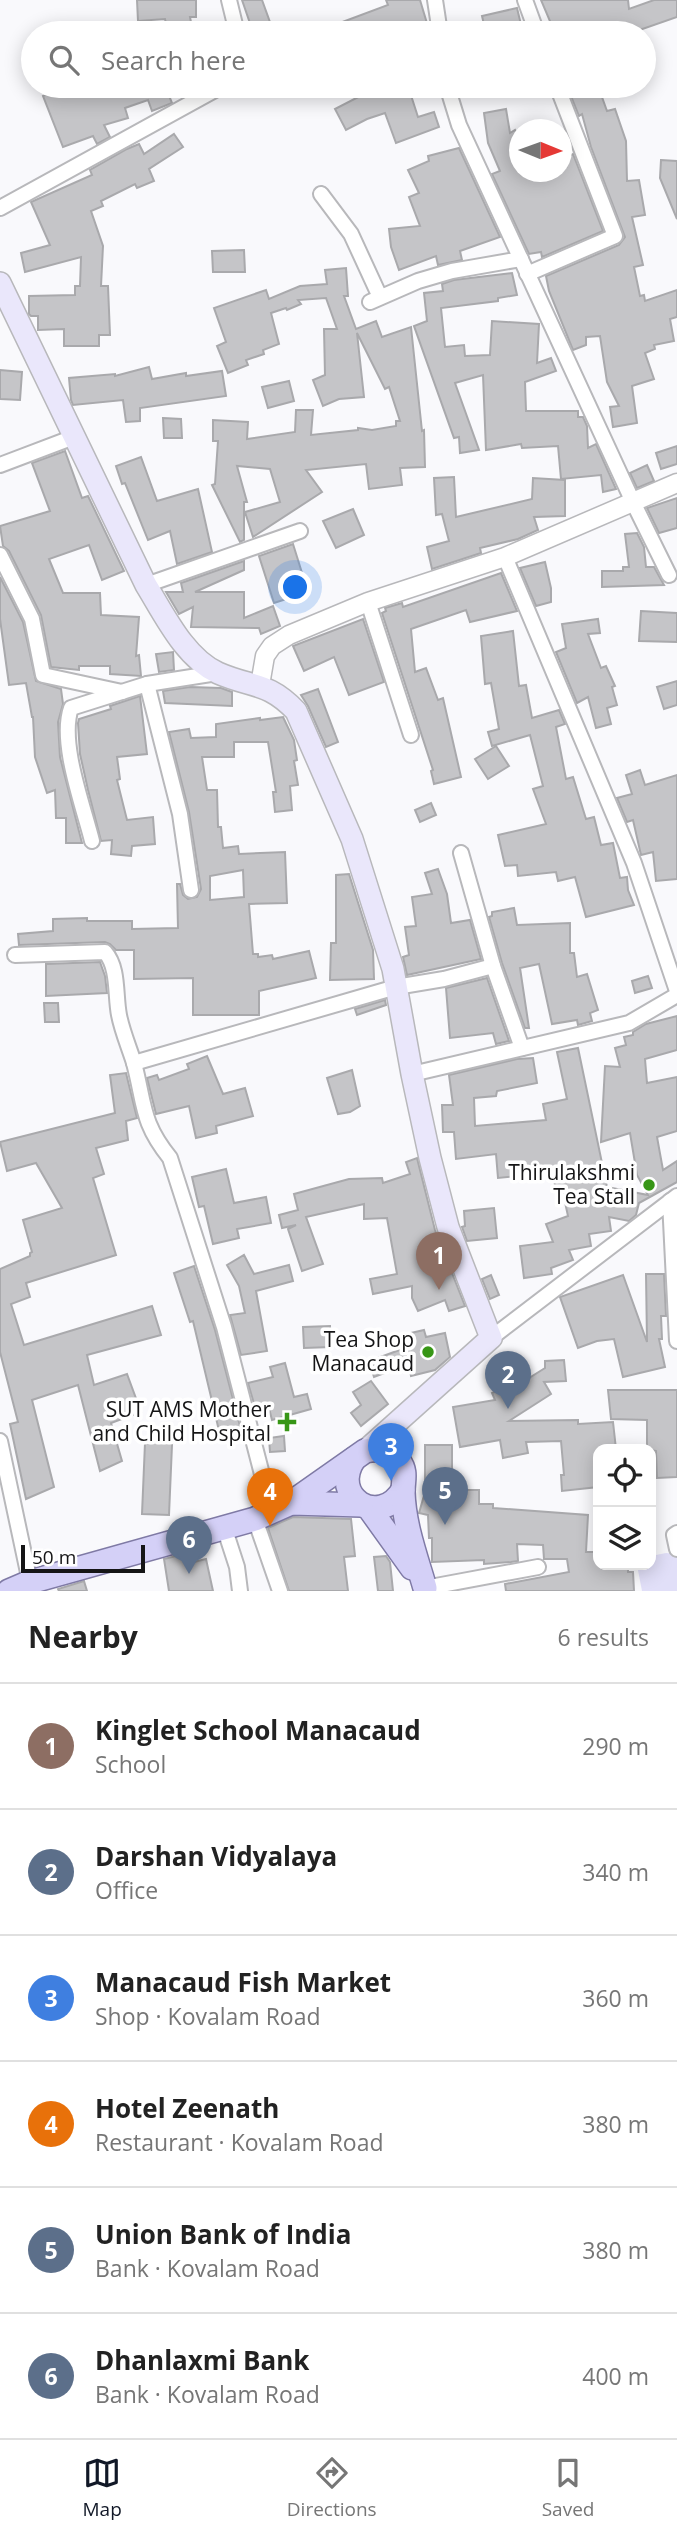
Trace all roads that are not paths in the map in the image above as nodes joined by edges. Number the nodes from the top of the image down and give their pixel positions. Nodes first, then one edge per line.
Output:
1 (229, 0) edge
2 (435, 0) edge
3 (525, 0) edge
4 (234, 21) edge
5 (438, 21) edge
6 (533, 21) edge
7 (200, 98) edge
8 (451, 98) edge
9 (562, 98) edge
10 (321, 194) dead end
11 (0, 208) edge
12 (521, 258) junction
13 (527, 274) junction
14 (0, 283) edge
15 (74, 437) junction
16 (0, 465) edge
17 (677, 483) edge
18 (633, 502) junction
19 (300, 531) dead end
20 (0, 555) edge
21 (505, 557) junction
22 (669, 575) dead end
23 (146, 585) junction
24 (368, 602) junction
25 (217, 673) junction
26 (147, 684) junction
27 (260, 685) junction
28 (123, 692) junction
29 (411, 735) dead end
30 (92, 841) dead end
31 (461, 853) dead end
32 (191, 890) dead end
33 (15, 955) dead end
34 (494, 965) junction
35 (396, 987) junction
36 (677, 993) edge
37 (522, 1048) junction
38 (134, 1063) junction
39 (412, 1074) junction
40 (673, 1198) edge
41 (677, 1326) edge
42 (491, 1338) junction
43 (677, 1341) edge
44 (402, 1416) junction
45 (0, 1441) edge
46 (359, 1455) junction
47 (404, 1480) junction
48 (365, 1506) junction
49 (272, 1512) junction
50 (224, 1527) junction
51 (677, 1533) edge
52 (677, 1549) edge
53 (538, 1567) dead end
54 (19, 1587) edge
55 (426, 1590) edge
56 (240, 1591) edge
57 (280, 1591) edge

1 - 4 street
2 - 5 street
3 - 6 street
7 - 11 street
8 - 12 street
9 - 13 street
10 - 12 street
12 - 13 street
13 - 18 street
14 - 15 main road
15 - 16 street
15 - 23 main road
17 - 18 street
18 - 21 street
18 - 22 street
19 - 23 street
20 - 28 street
21 - 24 street
21 - 36 street
23 - 25 main road
24 - 27 street
24 - 29 street
25 - 26 street
25 - 27 main road
26 - 28 street
26 - 32 street
27 - 35 main road
28 - 30 street
31 - 34 street
33 - 38 street
34 - 35 street
34 - 37 street
35 - 38 street
35 - 39 main road
36 - 37 street
37 - 39 street
38 - 49 street
39 - 42 main road
40 - 41 street
40 - 42 street
41 - 43 street
42 - 44 main road
44 - 46 main road
44 - 47 main road
45 - 54 street
46 - 47 main road
46 - 48 main road
46 - 49 main road
47 - 48 main road
47 - 55 main road
48 - 49 main road
48 - 55 main road
49 - 50 main road
49 - 57 street
50 - 54 main road
50 - 56 street
51 - 52 street
53 - 55 street

